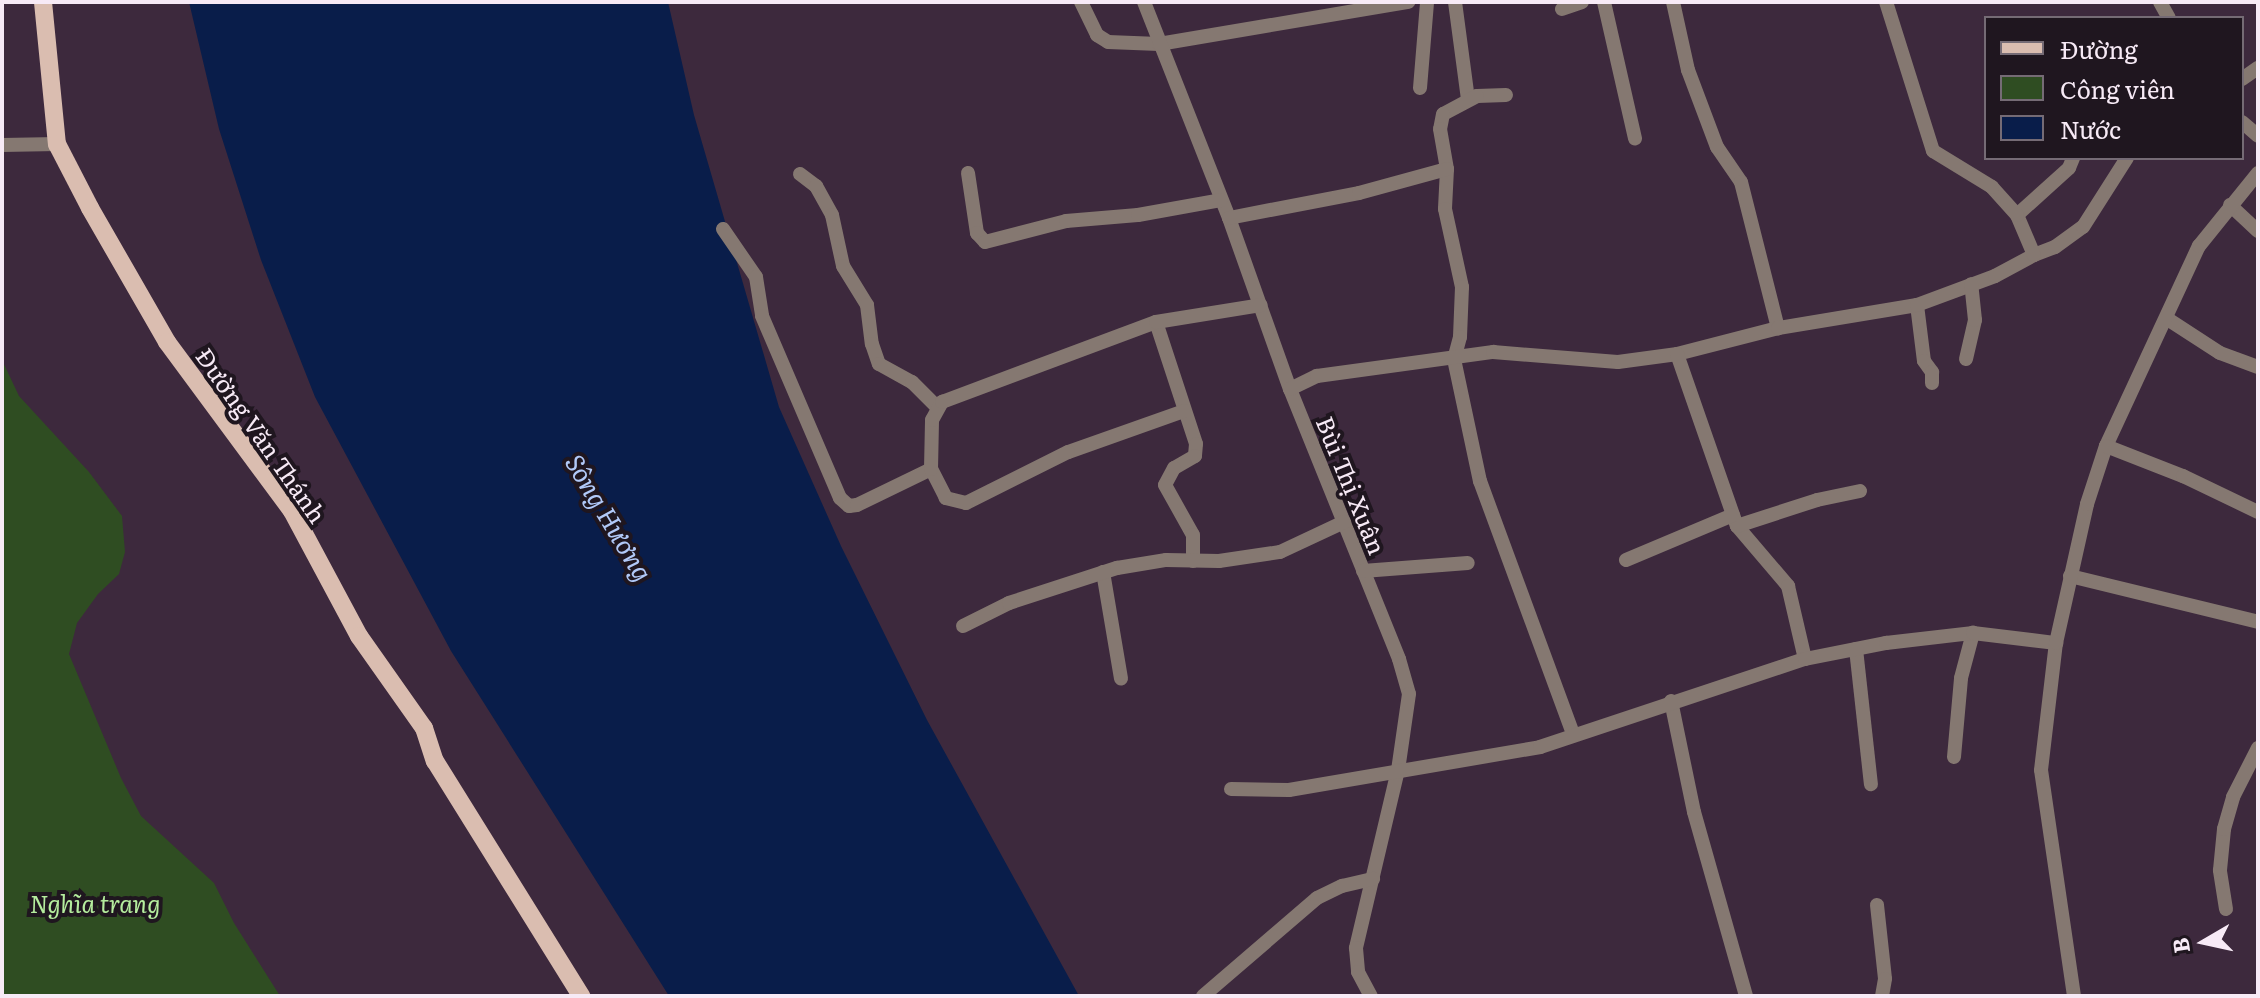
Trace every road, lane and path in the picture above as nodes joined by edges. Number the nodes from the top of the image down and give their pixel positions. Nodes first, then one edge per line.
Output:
1 (43, 2) edge
2 (1081, 2) edge
3 (1144, 2) edge
4 (1408, 2) edge
5 (1427, 2) edge
6 (1455, 2) edge
7 (1582, 2) edge
8 (1604, 2) edge
9 (1673, 2) edge
10 (1886, 2) edge
11 (1562, 9) dead end
12 (1159, 44) junction
13 (1420, 88) dead end
14 (1506, 95) dead end
15 (1468, 99) junction
16 (1635, 139) dead end
17 (57, 144) junction
18 (2, 145) edge
19 (2072, 160) edge
20 (2126, 160) edge
21 (1447, 169) junction
22 (968, 173) dead end
23 (2258, 173) edge
24 (800, 174) dead end
25 (1221, 200) junction
26 (2230, 205) junction
27 (2017, 215) junction
28 (1229, 218) junction
29 (723, 229) dead end
30 (2258, 231) edge
31 (2034, 255) junction
32 (1971, 284) junction
33 (1261, 305) junction
34 (1917, 305) junction
35 (2166, 318) junction
36 (1156, 322) junction
37 (1778, 328) junction
38 (1677, 354) junction
39 (1454, 359) junction
40 (1966, 359) dead end
41 (2258, 367) edge
42 (1932, 383) dead end
43 (1290, 389) junction
44 (937, 407) junction
45 (1184, 411) junction
46 (2106, 446) junction
47 (931, 469) junction
48 (1860, 491) dead end
49 (2258, 512) edge
50 (1735, 520) junction
51 (1344, 522) junction
52 (1626, 560) dead end
53 (1193, 561) junction
54 (1468, 563) dead end
55 (1363, 571) junction
56 (1103, 572) junction
57 (2070, 576) junction
58 (2258, 622) edge
59 (963, 626) dead end
60 (1973, 633) junction
61 (2056, 643) junction
62 (1856, 649) junction
63 (1805, 659) junction
64 (1121, 678) dead end
65 (1671, 701) junction
66 (1573, 734) junction
67 (2258, 748) edge
68 (1954, 757) dead end
69 (1398, 770) junction
70 (1871, 784) dead end
71 (1231, 789) dead end
72 (1373, 879) junction
73 (1877, 905) dead end
74 (2226, 909) dead end
75 (581, 996) edge
76 (1203, 996) edge
77 (1371, 996) edge
78 (1746, 996) edge
79 (1882, 996) edge
80 (2074, 996) edge

1 - 17 main road, Đường Văn Thánh
2 - 12 street
3 - 12 street, Bùi Thị Xuân
4 - 12 street
5 - 13 street
6 - 15 street
7 - 11 street
8 - 16 street
9 - 37 street
10 - 27 street
12 - 25 street, Bùi Thị Xuân
14 - 15 street
15 - 21 street
17 - 18 street
17 - 75 main road, Đường Văn Thánh
19 - 27 street
20 - 31 street
21 - 28 street
21 - 39 street
22 - 25 street
23 - 26 street
24 - 44 street
25 - 28 street, Bùi Thị Xuân
26 - 30 street
26 - 35 street
27 - 31 street
28 - 33 street, Bùi Thị Xuân
29 - 47 street
31 - 32 street
32 - 34 street
32 - 40 street
33 - 36 street
33 - 43 street, Bùi Thị Xuân
34 - 37 street
34 - 42 street
35 - 41 street
35 - 46 street
36 - 44 street
36 - 45 street
37 - 38 street
38 - 39 street
38 - 50 street
39 - 43 street
39 - 66 street
43 - 51 street, Bùi Thị Xuân
44 - 47 street
45 - 47 street
45 - 53 street
46 - 49 street
46 - 57 street
48 - 50 street
50 - 52 street
50 - 63 street
51 - 53 street
51 - 55 street, Bùi Thị Xuân
53 - 56 street
54 - 55 street
55 - 69 street, Bùi Thị Xuân
56 - 59 street
56 - 64 street
57 - 58 street
57 - 61 street
60 - 61 street
60 - 62 street
60 - 68 street
61 - 80 street
62 - 63 street
62 - 70 street
63 - 65 street
65 - 66 street
65 - 78 street
66 - 69 street
67 - 74 street
69 - 71 street
69 - 72 street, Bùi Thị Xuân
72 - 76 street
72 - 77 street, Bùi Thị Xuân
73 - 79 street

